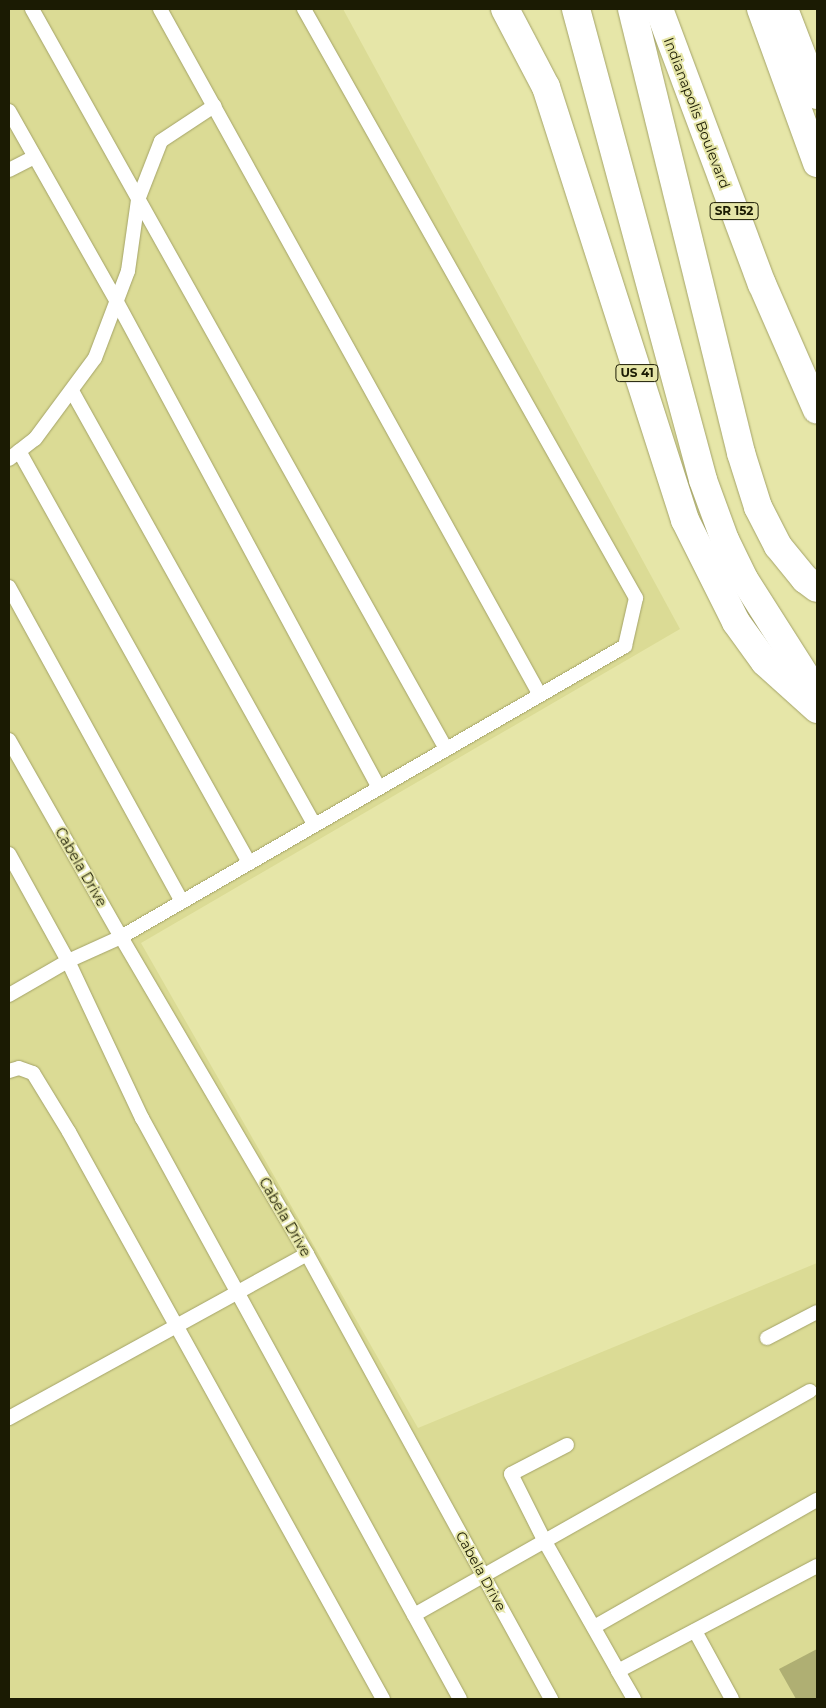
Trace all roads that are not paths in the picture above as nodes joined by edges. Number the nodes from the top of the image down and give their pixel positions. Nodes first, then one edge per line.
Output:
1 (32, 9) edge
2 (160, 9) edge
3 (304, 9) edge
4 (505, 9) edge
5 (576, 9) edge
6 (632, 9) edge
7 (659, 9) edge
8 (761, 9) edge
9 (784, 9) edge
10 (817, 95) edge
11 (214, 106) junction
12 (9, 111) edge
13 (34, 157) junction
14 (817, 163) edge
15 (9, 170) edge
16 (138, 200) junction
17 (116, 302) junction
18 (72, 390) junction
19 (817, 410) edge
20 (14, 455) edge
21 (9, 588) edge
22 (817, 588) edge
23 (817, 694) edge
24 (540, 695) junction
25 (817, 709) edge
26 (9, 740) edge
27 (446, 749) junction
28 (379, 788) junction
29 (315, 825) junction
30 (9, 854) edge
31 (249, 863) junction
32 (182, 902) junction
33 (121, 937) junction
34 (68, 961) junction
35 (9, 995) edge
36 (9, 1071) edge
37 (307, 1254) junction
38 (237, 1292) junction
39 (817, 1312) edge
40 (176, 1326) junction
41 (768, 1338) dead end
42 (810, 1391) dead end
43 (9, 1418) edge
44 (568, 1445) dead end
45 (817, 1500) edge
46 (544, 1540) junction
47 (817, 1566) edge
48 (482, 1574) junction
49 (414, 1615) junction
50 (594, 1628) junction
51 (695, 1631) junction
52 (618, 1672) junction
53 (383, 1699) edge
54 (460, 1699) edge
55 (551, 1699) edge
56 (634, 1699) edge
57 (732, 1699) edge

1 - 16 lane
2 - 11 lane
3 - 24 lane
4 - 25 main road, US 41
5 - 23 main road
6 - 22 main road
7 - 19 main road, Indianapolis Boulevard / SR 152
8 - 14 main road
9 - 10 main road
11 - 16 lane
11 - 24 lane
12 - 13 lane
13 - 15 lane
13 - 17 lane
16 - 17 lane
16 - 27 lane
17 - 18 lane
17 - 28 lane
18 - 20 lane
18 - 29 lane
20 - 31 lane
21 - 32 lane
24 - 27 lane
26 - 33 lane, Cabela Drive
27 - 28 lane
28 - 29 lane
29 - 31 lane
30 - 34 lane
31 - 32 lane
32 - 33 lane
33 - 34 lane
33 - 37 lane, Cabela Drive
34 - 35 lane
34 - 38 lane
36 - 40 lane
37 - 38 lane
37 - 48 lane, Cabela Drive
38 - 40 lane
38 - 49 lane
39 - 41 lane
40 - 43 lane
40 - 53 lane
42 - 46 lane
44 - 46 lane
45 - 50 lane
46 - 48 lane
46 - 50 lane
47 - 51 lane
48 - 49 lane
48 - 55 lane, Cabela Drive
49 - 54 lane
50 - 52 lane
51 - 52 lane
51 - 57 lane
52 - 56 lane

